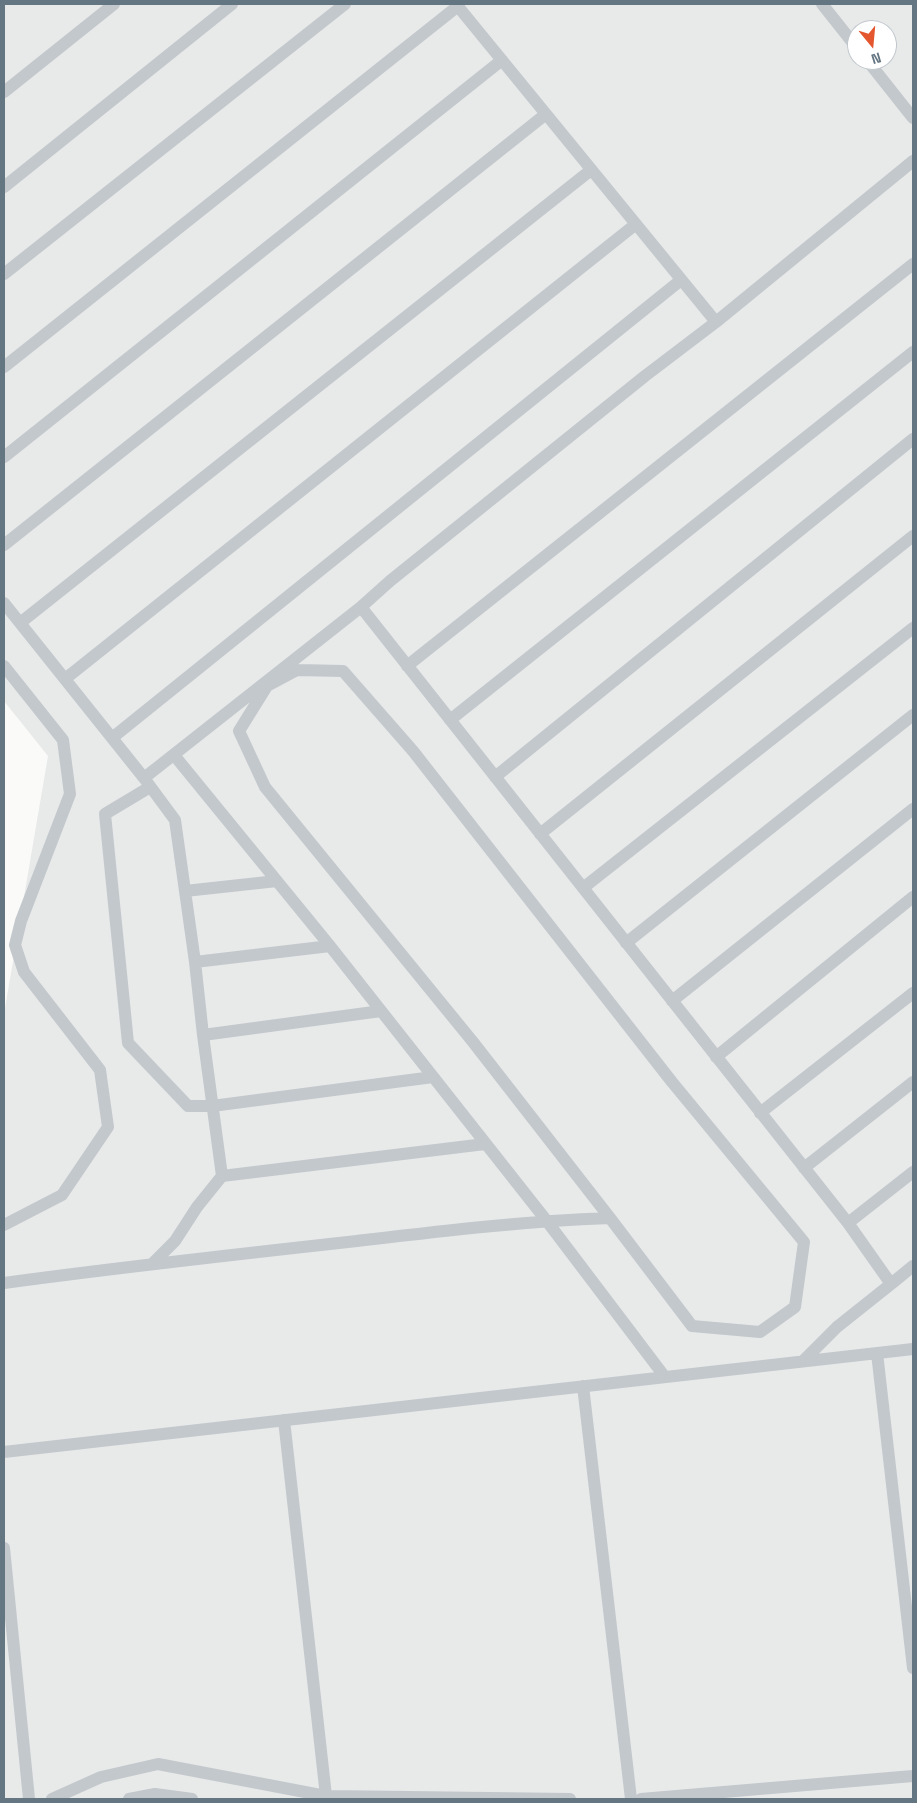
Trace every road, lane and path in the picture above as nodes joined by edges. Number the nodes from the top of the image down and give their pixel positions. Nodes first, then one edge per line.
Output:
1 (114, 4) edge
2 (232, 4) edge
3 (345, 4) edge
4 (822, 4) edge
5 (457, 5) edge
6 (847, 35) edge
7 (502, 60) junction
8 (875, 70) edge
9 (4, 92) edge
10 (546, 114) junction
11 (913, 118) edge
12 (913, 161) edge
13 (591, 170) junction
14 (4, 187) edge
15 (636, 224) junction
16 (913, 264) edge
17 (4, 274) edge
18 (681, 280) junction
19 (716, 322) junction
20 (913, 352) edge
21 (4, 367) edge
22 (913, 439) edge
23 (4, 457) edge
24 (913, 536) edge
25 (4, 545) edge
26 (4, 603) edge
27 (360, 607) junction
28 (20, 623) junction
29 (913, 628) edge
30 (4, 666) edge
31 (407, 666) junction
32 (65, 679) junction
33 (913, 715) edge
34 (450, 720) junction
35 (112, 738) junction
36 (174, 755) junction
37 (495, 777) junction
38 (147, 783) junction
39 (913, 809) edge
40 (540, 834) junction
41 (277, 882) junction
42 (583, 888) junction
43 (185, 891) junction
44 (913, 897) edge
45 (626, 943) junction
46 (10, 944) edge
47 (330, 946) junction
48 (195, 962) junction
49 (913, 992) edge
50 (672, 1001) junction
51 (381, 1011) junction
52 (203, 1035) junction
53 (716, 1057) junction
54 (433, 1077) junction
55 (913, 1082) edge
56 (212, 1106) junction
57 (760, 1113) junction
58 (485, 1144) junction
59 (804, 1168) junction
60 (913, 1172) edge
61 (222, 1176) junction
62 (610, 1218) junction
63 (546, 1220) junction
64 (848, 1224) junction
65 (4, 1225) edge
66 (153, 1263) junction
67 (913, 1266) edge
68 (4, 1283) edge
69 (891, 1284) junction
70 (913, 1349) edge
71 (877, 1353) junction
72 (803, 1361) junction
73 (665, 1377) junction
74 (583, 1386) junction
75 (284, 1420) junction
76 (4, 1452) edge
77 (4, 1548) edge
78 (913, 1668) edge
79 (913, 1776) edge
80 (326, 1796) junction
81 (29, 1799) edge
82 (52, 1799) edge
83 (129, 1799) edge
84 (192, 1799) edge
85 (570, 1799) edge
86 (632, 1799) edge
87 (640, 1799) edge

1 - 9 lane
2 - 14 lane
3 - 17 lane
4 - 6 lane
5 - 7 lane
5 - 21 lane
7 - 10 lane
7 - 23 lane
8 - 11 lane
10 - 13 lane
10 - 25 lane
12 - 19 lane
13 - 15 lane
13 - 28 lane
15 - 18 lane
15 - 32 lane
16 - 31 lane
18 - 19 lane
18 - 35 lane
19 - 27 lane
20 - 34 lane
22 - 37 lane
24 - 40 lane
26 - 28 lane
27 - 31 lane
27 - 36 lane
28 - 32 lane
29 - 42 lane
30 - 46 lane
31 - 34 lane
32 - 35 lane
33 - 45 lane
34 - 37 lane
35 - 38 lane
36 - 38 lane
36 - 41 lane
37 - 40 lane
38 - 43 lane
38 - 56 lane
39 - 50 lane
40 - 42 lane
41 - 43 lane
41 - 47 lane
42 - 45 lane
43 - 48 lane
44 - 53 lane
45 - 50 lane
46 - 65 lane
47 - 48 lane
47 - 51 lane
48 - 52 lane
49 - 57 lane
50 - 53 lane
51 - 52 lane
51 - 54 lane
52 - 56 lane
53 - 57 lane
54 - 56 lane
54 - 58 lane
55 - 59 lane
56 - 61 lane
57 - 59 lane
58 - 61 lane
58 - 63 lane
59 - 64 lane
60 - 64 lane
61 - 66 lane
62 - 62 lane
62 - 63 lane
63 - 66 lane
63 - 73 lane
64 - 69 lane
66 - 68 lane
67 - 69 lane
69 - 72 lane
70 - 71 lane
71 - 72 lane
71 - 78 lane
72 - 73 lane
73 - 74 lane
74 - 75 lane
74 - 86 lane
75 - 76 lane
75 - 80 lane
77 - 81 lane
79 - 87 lane
80 - 82 lane
80 - 85 lane
83 - 84 lane

